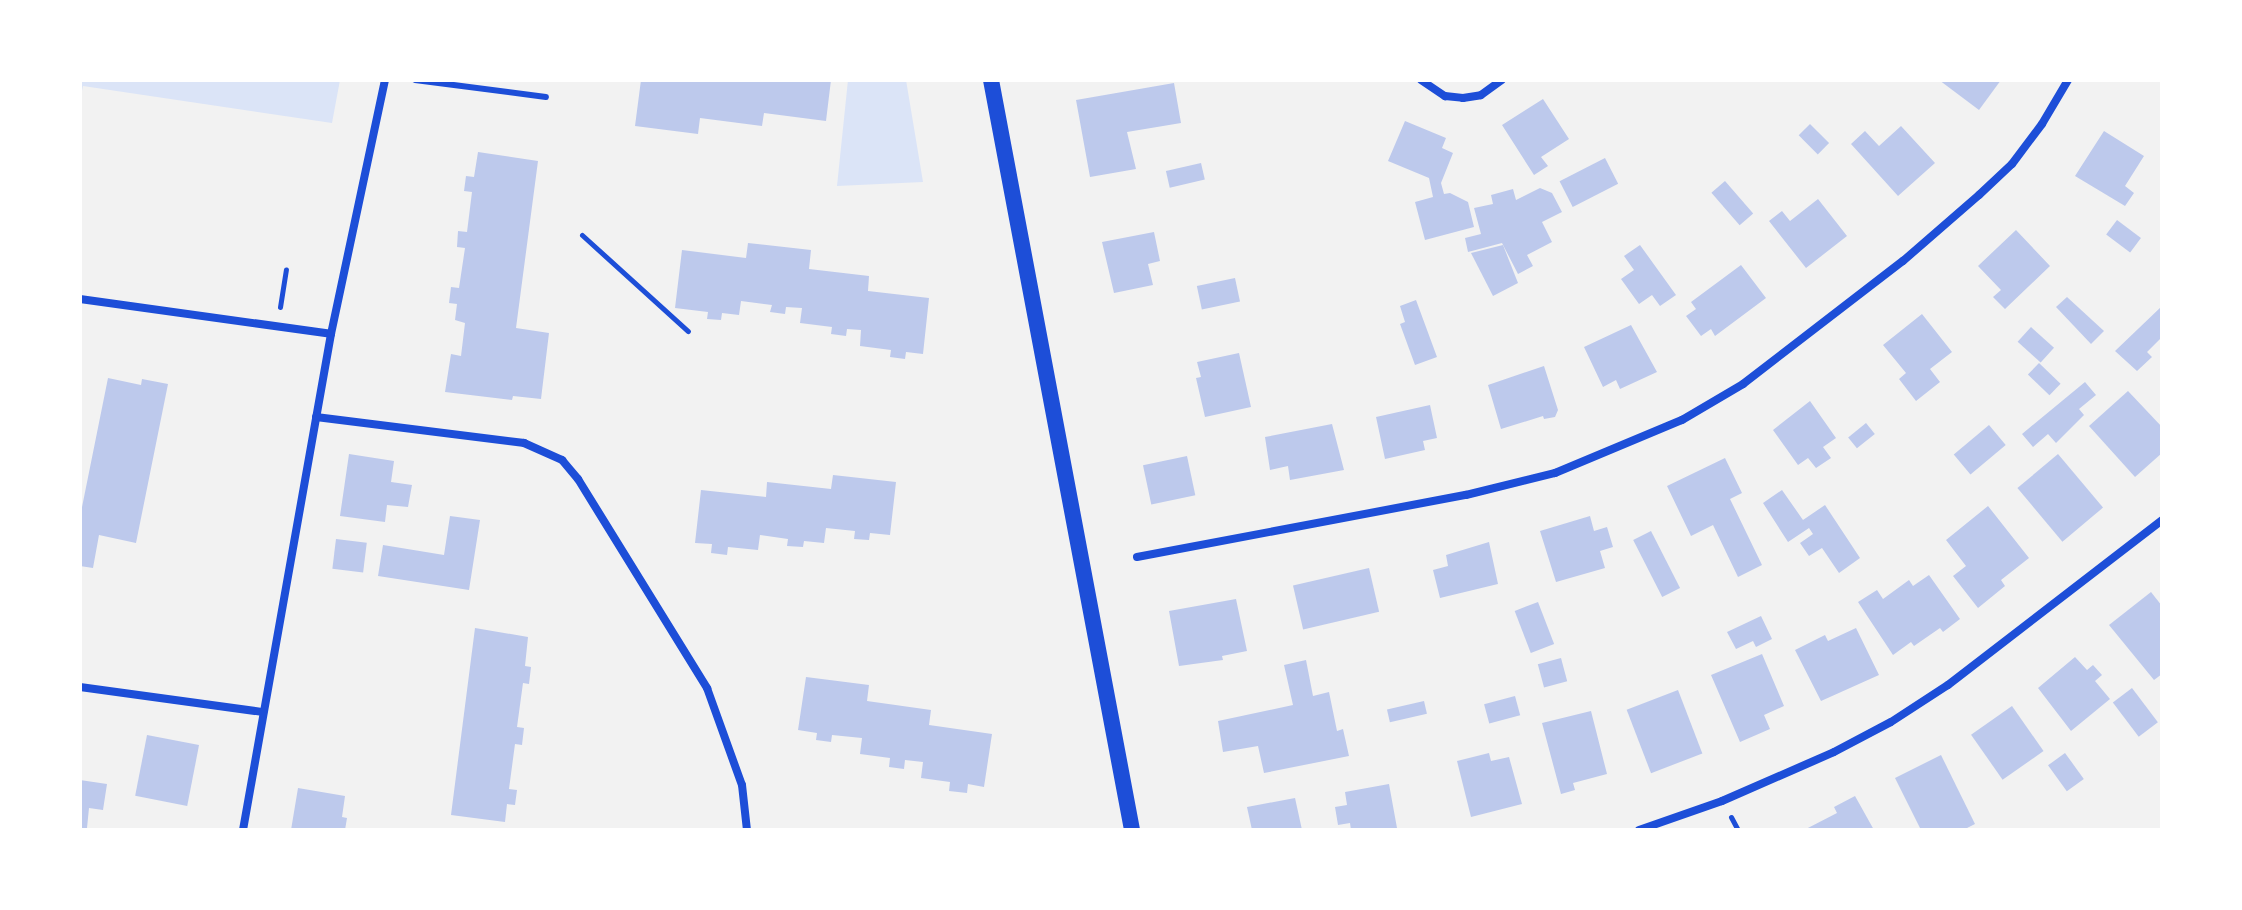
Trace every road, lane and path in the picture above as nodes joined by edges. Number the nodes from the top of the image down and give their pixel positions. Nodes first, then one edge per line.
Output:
1 (385, 80) edge
2 (415, 80) edge
3 (991, 80) edge
4 (1421, 80) edge
5 (1502, 80) edge
6 (2068, 80) edge
7 (546, 97) dead end
8 (582, 235) dead end
9 (286, 269) dead end
10 (80, 299) edge
11 (278, 328) junction
12 (688, 331) dead end
13 (331, 334) junction
14 (316, 417) junction
15 (2162, 520) edge
16 (1137, 557) dead end
17 (80, 687) edge
18 (263, 712) junction
19 (243, 830) edge
20 (747, 830) edge
21 (1132, 830) edge
22 (1639, 830) edge

1 - 13 street
2 - 7 lane
3 - 21 main road
4 - 5 street
6 - 16 street
8 - 12 path
9 - 11 path
10 - 11 street
11 - 13 street
13 - 14 street
14 - 18 street
14 - 20 street
15 - 22 street
17 - 18 street
18 - 19 street

